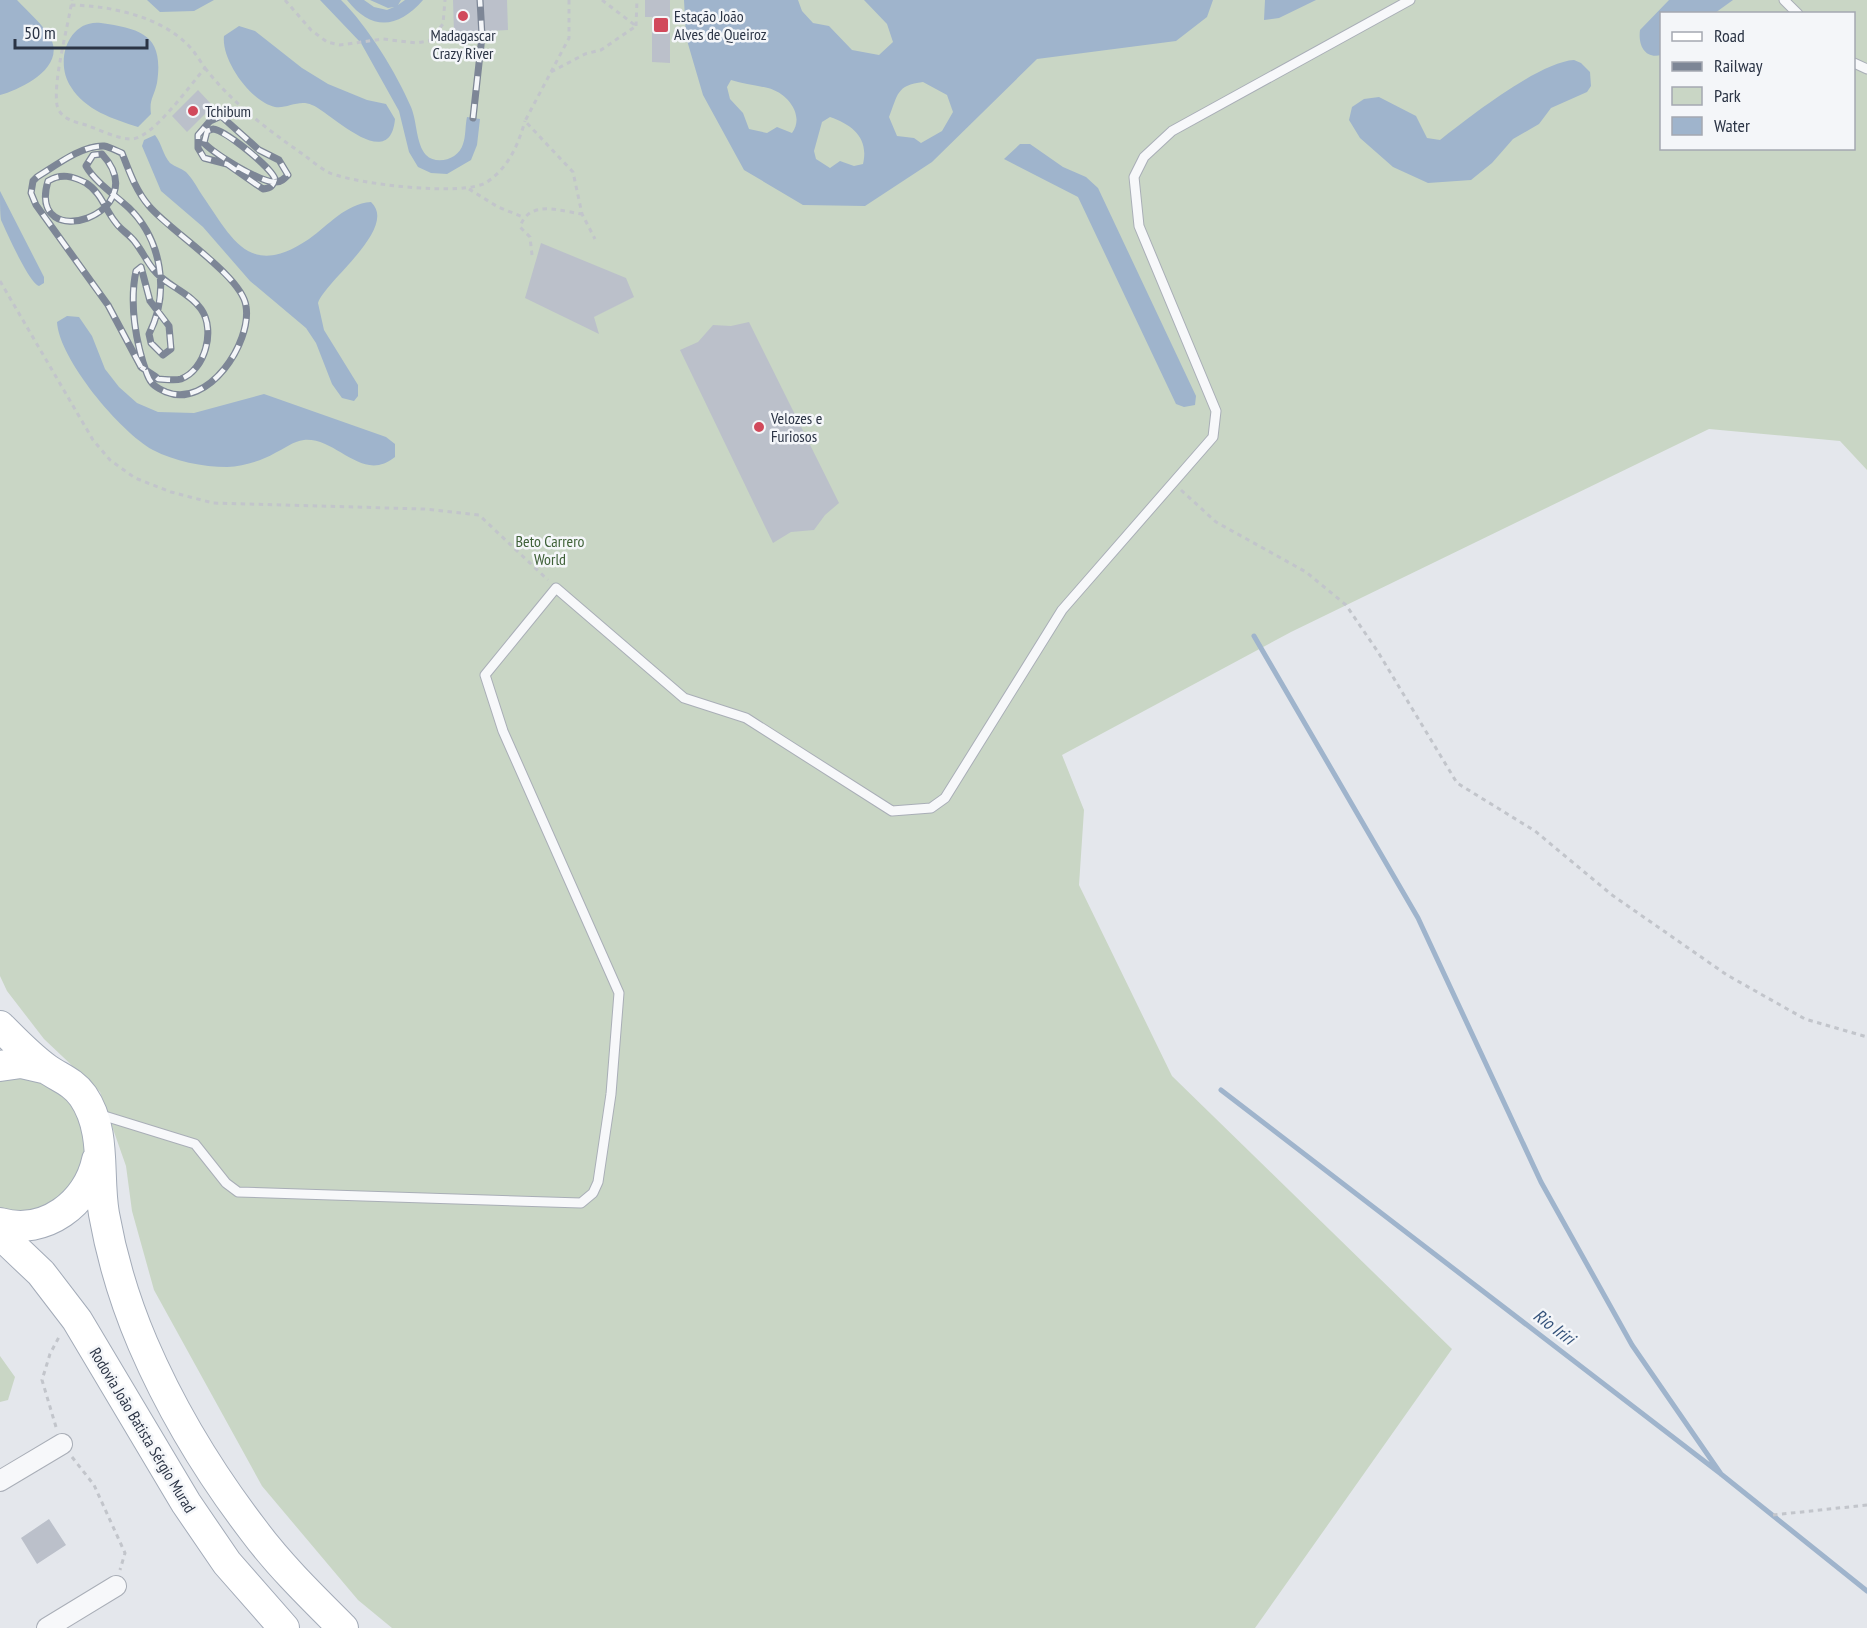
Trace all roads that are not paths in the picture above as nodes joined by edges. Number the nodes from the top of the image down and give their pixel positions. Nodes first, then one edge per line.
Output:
1 (1410, 0) edge
2 (1784, 0) edge
3 (1796, 12) edge
4 (0, 1026) edge
5 (0, 1066) edge
6 (47, 1069) junction
7 (93, 1112) junction
8 (99, 1148) junction
9 (0, 1223) edge
10 (0, 1234) edge
11 (62, 1444) dead end
12 (0, 1481) edge
13 (116, 1586) dead end
14 (47, 1628) edge
15 (284, 1628) edge
16 (343, 1628) edge

1 - 7 lane
2 - 3 lane
4 - 6 main road
5 - 6 main road
6 - 7 main road
7 - 8 main road
8 - 9 main road
8 - 16 main road
10 - 15 main road, Rodovia João Batista Sérgio Murad
11 - 12 street
13 - 14 street

